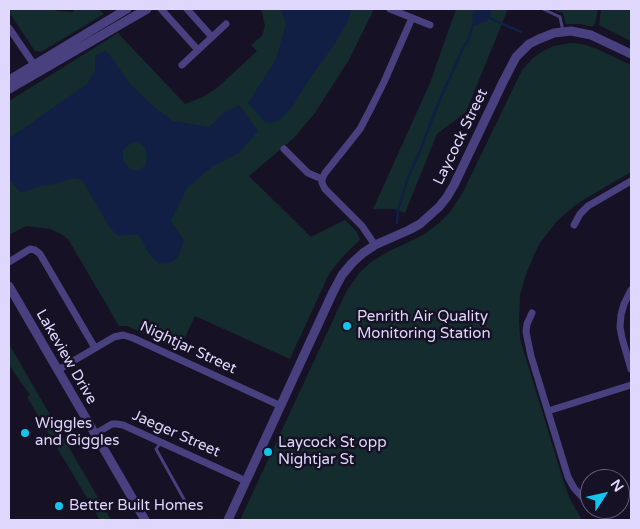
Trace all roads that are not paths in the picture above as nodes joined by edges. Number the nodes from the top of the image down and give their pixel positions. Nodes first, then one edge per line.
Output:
1 (127, 9) edge
2 (147, 9) edge
3 (161, 9) edge
4 (187, 9) edge
5 (390, 9) edge
6 (542, 9) edge
7 (412, 18) junction
8 (226, 24) dead end
9 (430, 25) dead end
10 (9, 28) edge
11 (563, 32) junction
12 (212, 37) junction
13 (198, 50) junction
14 (631, 54) edge
15 (182, 65) dead end
16 (36, 68) junction
17 (9, 80) edge
18 (9, 89) edge
19 (284, 149) dead end
20 (322, 179) junction
21 (631, 181) edge
22 (574, 225) dead end
23 (375, 245) junction
24 (9, 262) edge
25 (9, 286) edge
26 (631, 290) edge
27 (532, 313) dead end
28 (96, 348) junction
29 (631, 366) edge
30 (58, 370) junction
31 (631, 385) edge
32 (281, 406) junction
33 (548, 411) junction
34 (95, 434) junction
35 (161, 442) junction
36 (246, 481) junction
37 (580, 495) edge
38 (190, 504) dead end
39 (145, 520) edge
40 (228, 520) edge

1 - 16 street
2 - 16 street
3 - 13 street
4 - 12 street
5 - 7 street
6 - 11 lane
7 - 9 street
7 - 20 street
8 - 12 street
10 - 16 street
11 - 14 street, Laycock Street
11 - 23 street, Laycock Street
12 - 13 street
13 - 15 street
16 - 17 street
16 - 18 street
19 - 20 street
20 - 23 street
21 - 22 street
23 - 32 street, Laycock Street
24 - 28 street
25 - 30 street, Lakeview Drive
26 - 29 street
27 - 33 street
28 - 30 street, Nightjar Street
28 - 32 street, Nightjar Street
30 - 34 street, Lakeview Drive
31 - 33 street
32 - 36 street, Laycock Street
33 - 37 street
34 - 35 street, Jaeger Street
34 - 39 street, Lakeview Drive
35 - 36 street, Jaeger Street
35 - 38 lane
36 - 40 street, Laycock Street

